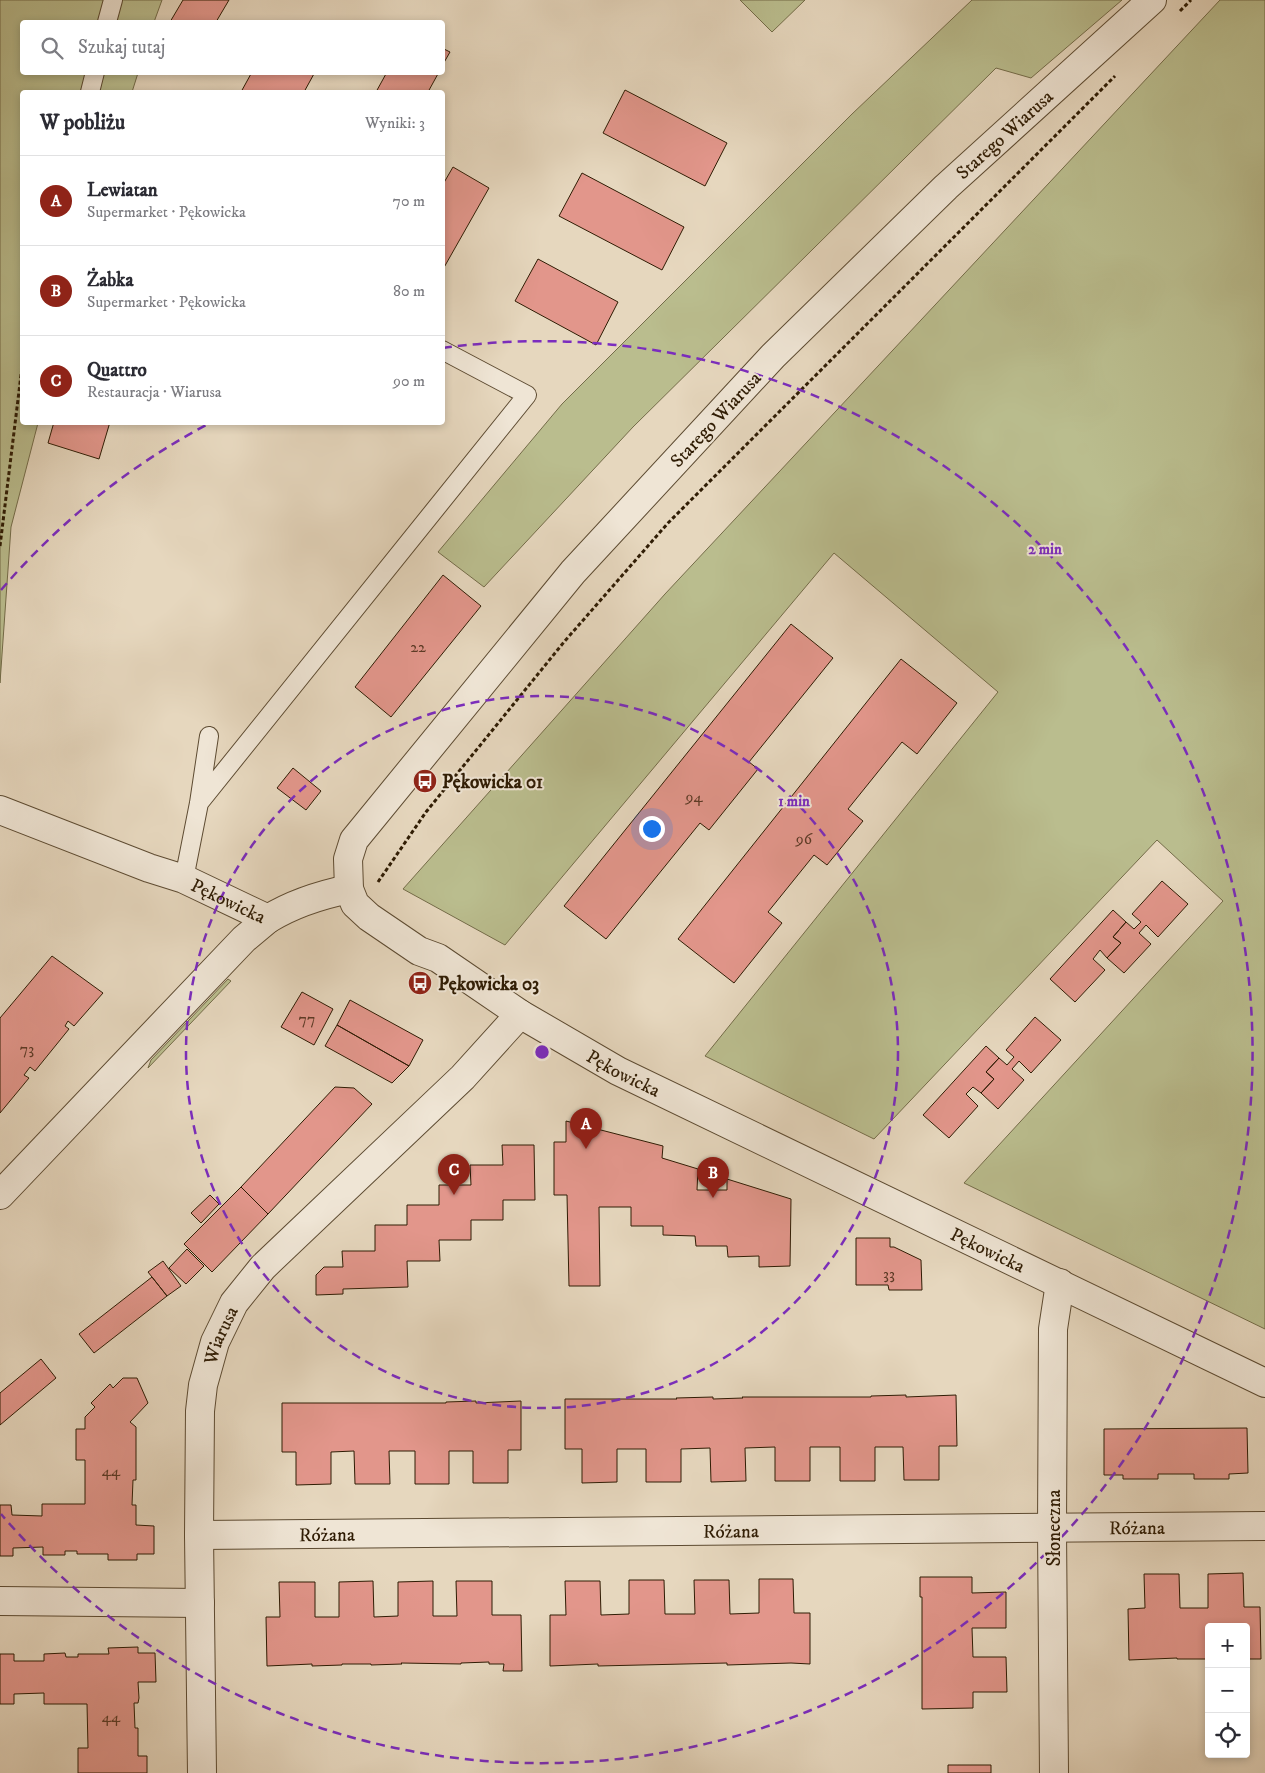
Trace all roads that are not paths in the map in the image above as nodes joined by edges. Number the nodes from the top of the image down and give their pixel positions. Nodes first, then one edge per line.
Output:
1 (113, 0) edge
2 (1152, 0) edge
3 (108, 20) edge
4 (94, 75) edge
5 (90, 90) edge
6 (445, 352) edge
7 (209, 736) dead end
8 (199, 802) junction
9 (0, 810) edge
10 (184, 880) junction
11 (361, 889) junction
12 (268, 918) junction
13 (520, 1014) junction
14 (0, 1195) edge
15 (1060, 1283) junction
16 (1265, 1383) edge
17 (1265, 1526) edge
18 (1052, 1528) junction
19 (199, 1535) junction
20 (0, 1601) edge
21 (200, 1603) junction
22 (202, 1773) edge
23 (1054, 1773) edge

1 - 3 lane
2 - 11 street, Starego Wiarusa
4 - 5 lane
6 - 8 lane
7 - 8 lane
8 - 10 lane
9 - 10 street, Pękowicka
10 - 12 street, Pękowicka
11 - 12 street, Pękowicka
11 - 13 street, Pękowicka
12 - 14 street
13 - 15 street, Pękowicka
13 - 19 street, Wiarusa
15 - 16 street, Pękowicka
15 - 18 street, Słoneczna
17 - 18 street, Różana
18 - 19 street, Różana
18 - 23 street, Słoneczna
19 - 21 street, Wiarusa
20 - 21 street
21 - 22 street, Wiarusa

